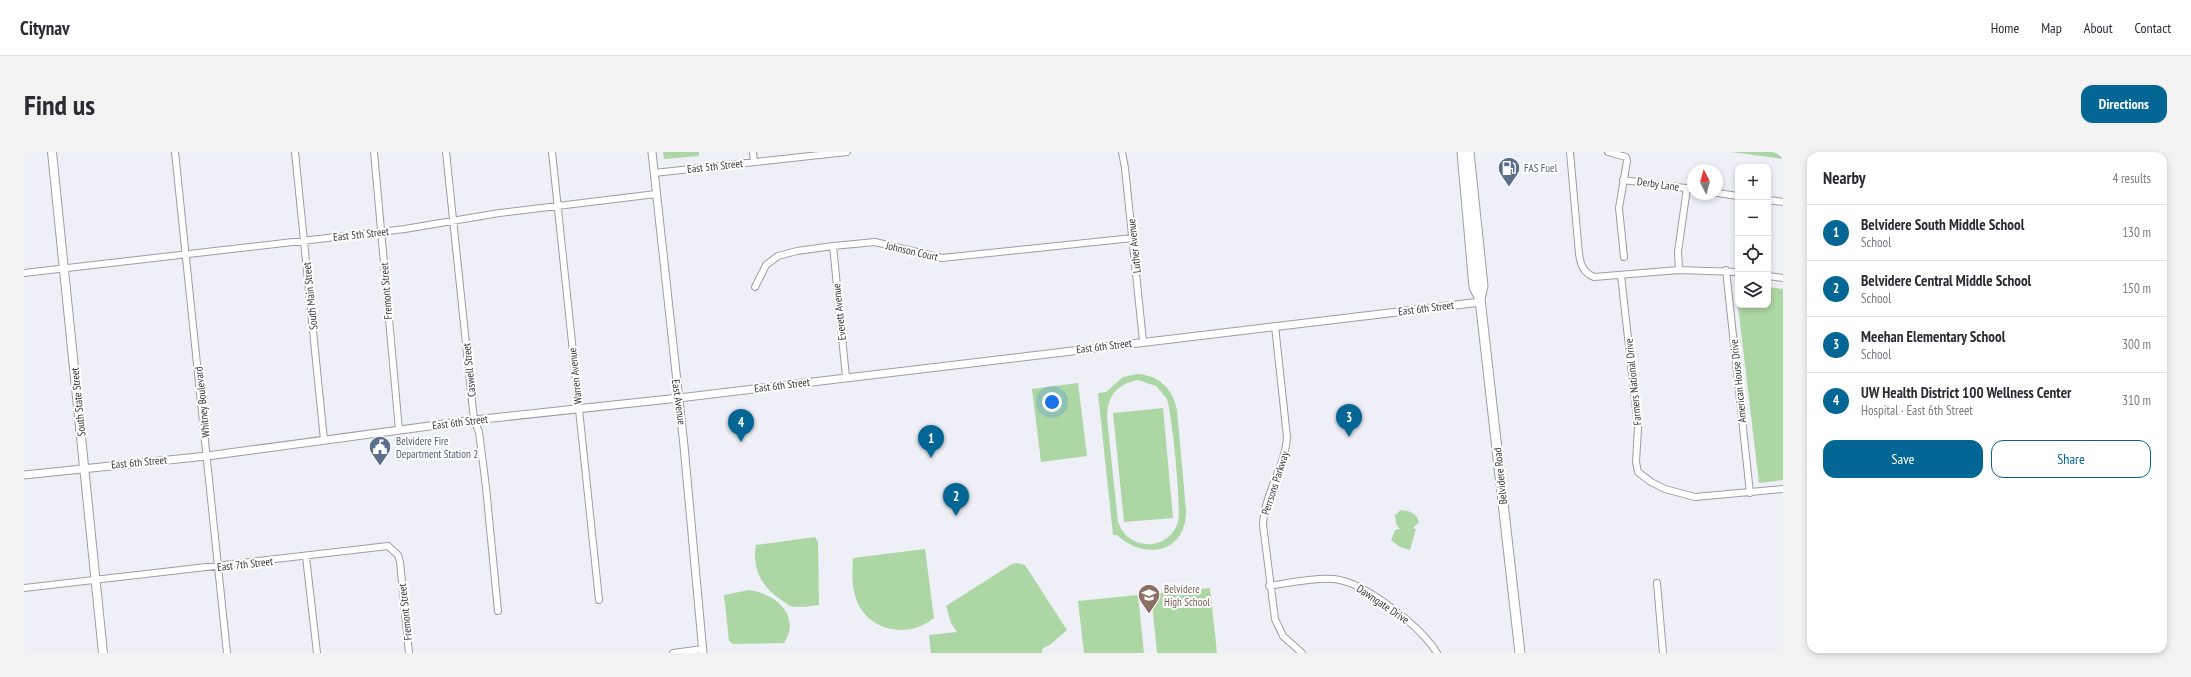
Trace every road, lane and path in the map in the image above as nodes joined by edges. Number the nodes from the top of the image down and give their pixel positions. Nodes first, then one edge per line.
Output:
1 (52, 152) edge
2 (175, 152) edge
3 (295, 152) edge
4 (374, 152) edge
5 (446, 152) edge
6 (552, 152) edge
7 (652, 152) edge
8 (753, 152) edge
9 (847, 152) edge
10 (1122, 152) edge
11 (1462, 152) edge
12 (1469, 152) edge
13 (1570, 152) edge
14 (1608, 152) edge
15 (754, 162) junction
16 (654, 173) junction
17 (1622, 180) junction
18 (1687, 189) edge
19 (656, 194) junction
20 (1723, 194) edge
21 (1735, 196) edge
22 (1688, 200) edge
23 (1771, 200) edge
24 (1783, 202) edge
25 (558, 206) junction
26 (452, 220) junction
27 (382, 232) junction
28 (1133, 238) junction
29 (304, 240) junction
30 (833, 246) junction
31 (186, 254) junction
32 (1624, 257) dead end
33 (64, 268) junction
34 (1679, 270) junction
35 (1726, 270) junction
36 (1735, 272) edge
37 (24, 273) edge
38 (1621, 276) junction
39 (1771, 276) edge
40 (1783, 278) edge
41 (755, 287) dead end
42 (1481, 300) junction
43 (1275, 326) junction
44 (1143, 341) junction
45 (846, 377) junction
46 (679, 398) junction
47 (578, 408) junction
48 (474, 420) junction
49 (399, 430) junction
50 (324, 440) junction
51 (207, 456) junction
52 (84, 468) junction
53 (24, 475) edge
54 (1783, 489) edge
55 (1750, 493) junction
56 (393, 549) joint
57 (306, 557) junction
58 (218, 567) junction
59 (95, 580) junction
60 (1657, 583) dead end
61 (1269, 586) junction
62 (24, 588) edge
63 (599, 600) dead end
64 (498, 611) dead end
65 (703, 651) edge
66 (103, 653) edge
67 (227, 653) edge
68 (317, 653) edge
69 (409, 653) edge
70 (673, 653) edge
71 (1302, 653) edge
72 (1437, 653) edge
73 (1520, 653) edge
74 (1663, 653) edge

1 - 33 main road, South State Street
2 - 31 street, Whitney Boulevard
3 - 29 street, South Main Street
4 - 27 street, Fremont Street
5 - 26 street, Caswell Street
6 - 25 street, Warren Avenue
7 - 16 street, East Avenue
8 - 15 street
9 - 15 street, East 5th Street
10 - 28 street, Luther Avenue
11 - 42 main road, Belvidere Road
12 - 42 main road, Belvidere Road
13 - 38 street
14 - 17 street
15 - 16 street, East 5th Street
16 - 19 street, East Avenue
17 - 18 street, Derby Lane
17 - 32 street
19 - 25 street, East 5th Street
19 - 46 street, East Avenue
20 - 21 street
22 - 34 street
23 - 24 street
25 - 26 street, East 5th Street
25 - 47 street, Warren Avenue
26 - 27 street, East 5th Street
26 - 48 street, Caswell Street
27 - 29 street, East 5th Street
27 - 49 street, Fremont Street
28 - 30 street, Johnson Court
28 - 44 street, Luther Avenue
29 - 31 street, East 5th Street
29 - 50 street, South Main Street
30 - 41 street, Johnson Court
30 - 45 street, Everett Avenue
31 - 33 street, East 5th Street
31 - 51 street, Whitney Boulevard
33 - 37 street, East 5th Street
33 - 52 main road, South State Street
34 - 35 street
34 - 38 street
35 - 36 street
35 - 55 street, American House Drive
38 - 55 street, Farmers National Drive
39 - 40 street
42 - 43 street, East 6th Street
42 - 73 main road, Belvidere Road
43 - 44 street, East 6th Street
43 - 61 street, Perrsons Parkway
44 - 45 street, East 6th Street
45 - 46 street, East 6th Street
46 - 47 street, East 6th Street
46 - 65 street, East Avenue
47 - 48 street, East 6th Street
47 - 63 street, Warren Avenue
48 - 49 street, East 6th Street
48 - 64 street, Caswell Street
49 - 50 street, East 6th Street
50 - 51 street, East 6th Street
51 - 52 street, East 6th Street
51 - 58 street, Whitney Boulevard
52 - 53 street, East 6th Street
52 - 59 main road, South State Street
54 - 55 street, Farmers National Drive
56 - 57 street, East 7th Street
56 - 69 street, Fremont Street
57 - 58 street, East 7th Street
57 - 68 street
58 - 59 street, East 7th Street
58 - 67 street, Whitney Boulevard
59 - 62 street, East 7th Street
59 - 66 main road, South State Street
60 - 74 street
61 - 71 street, Perrsons Parkway
61 - 72 street, Dawngate Drive
65 - 70 street

